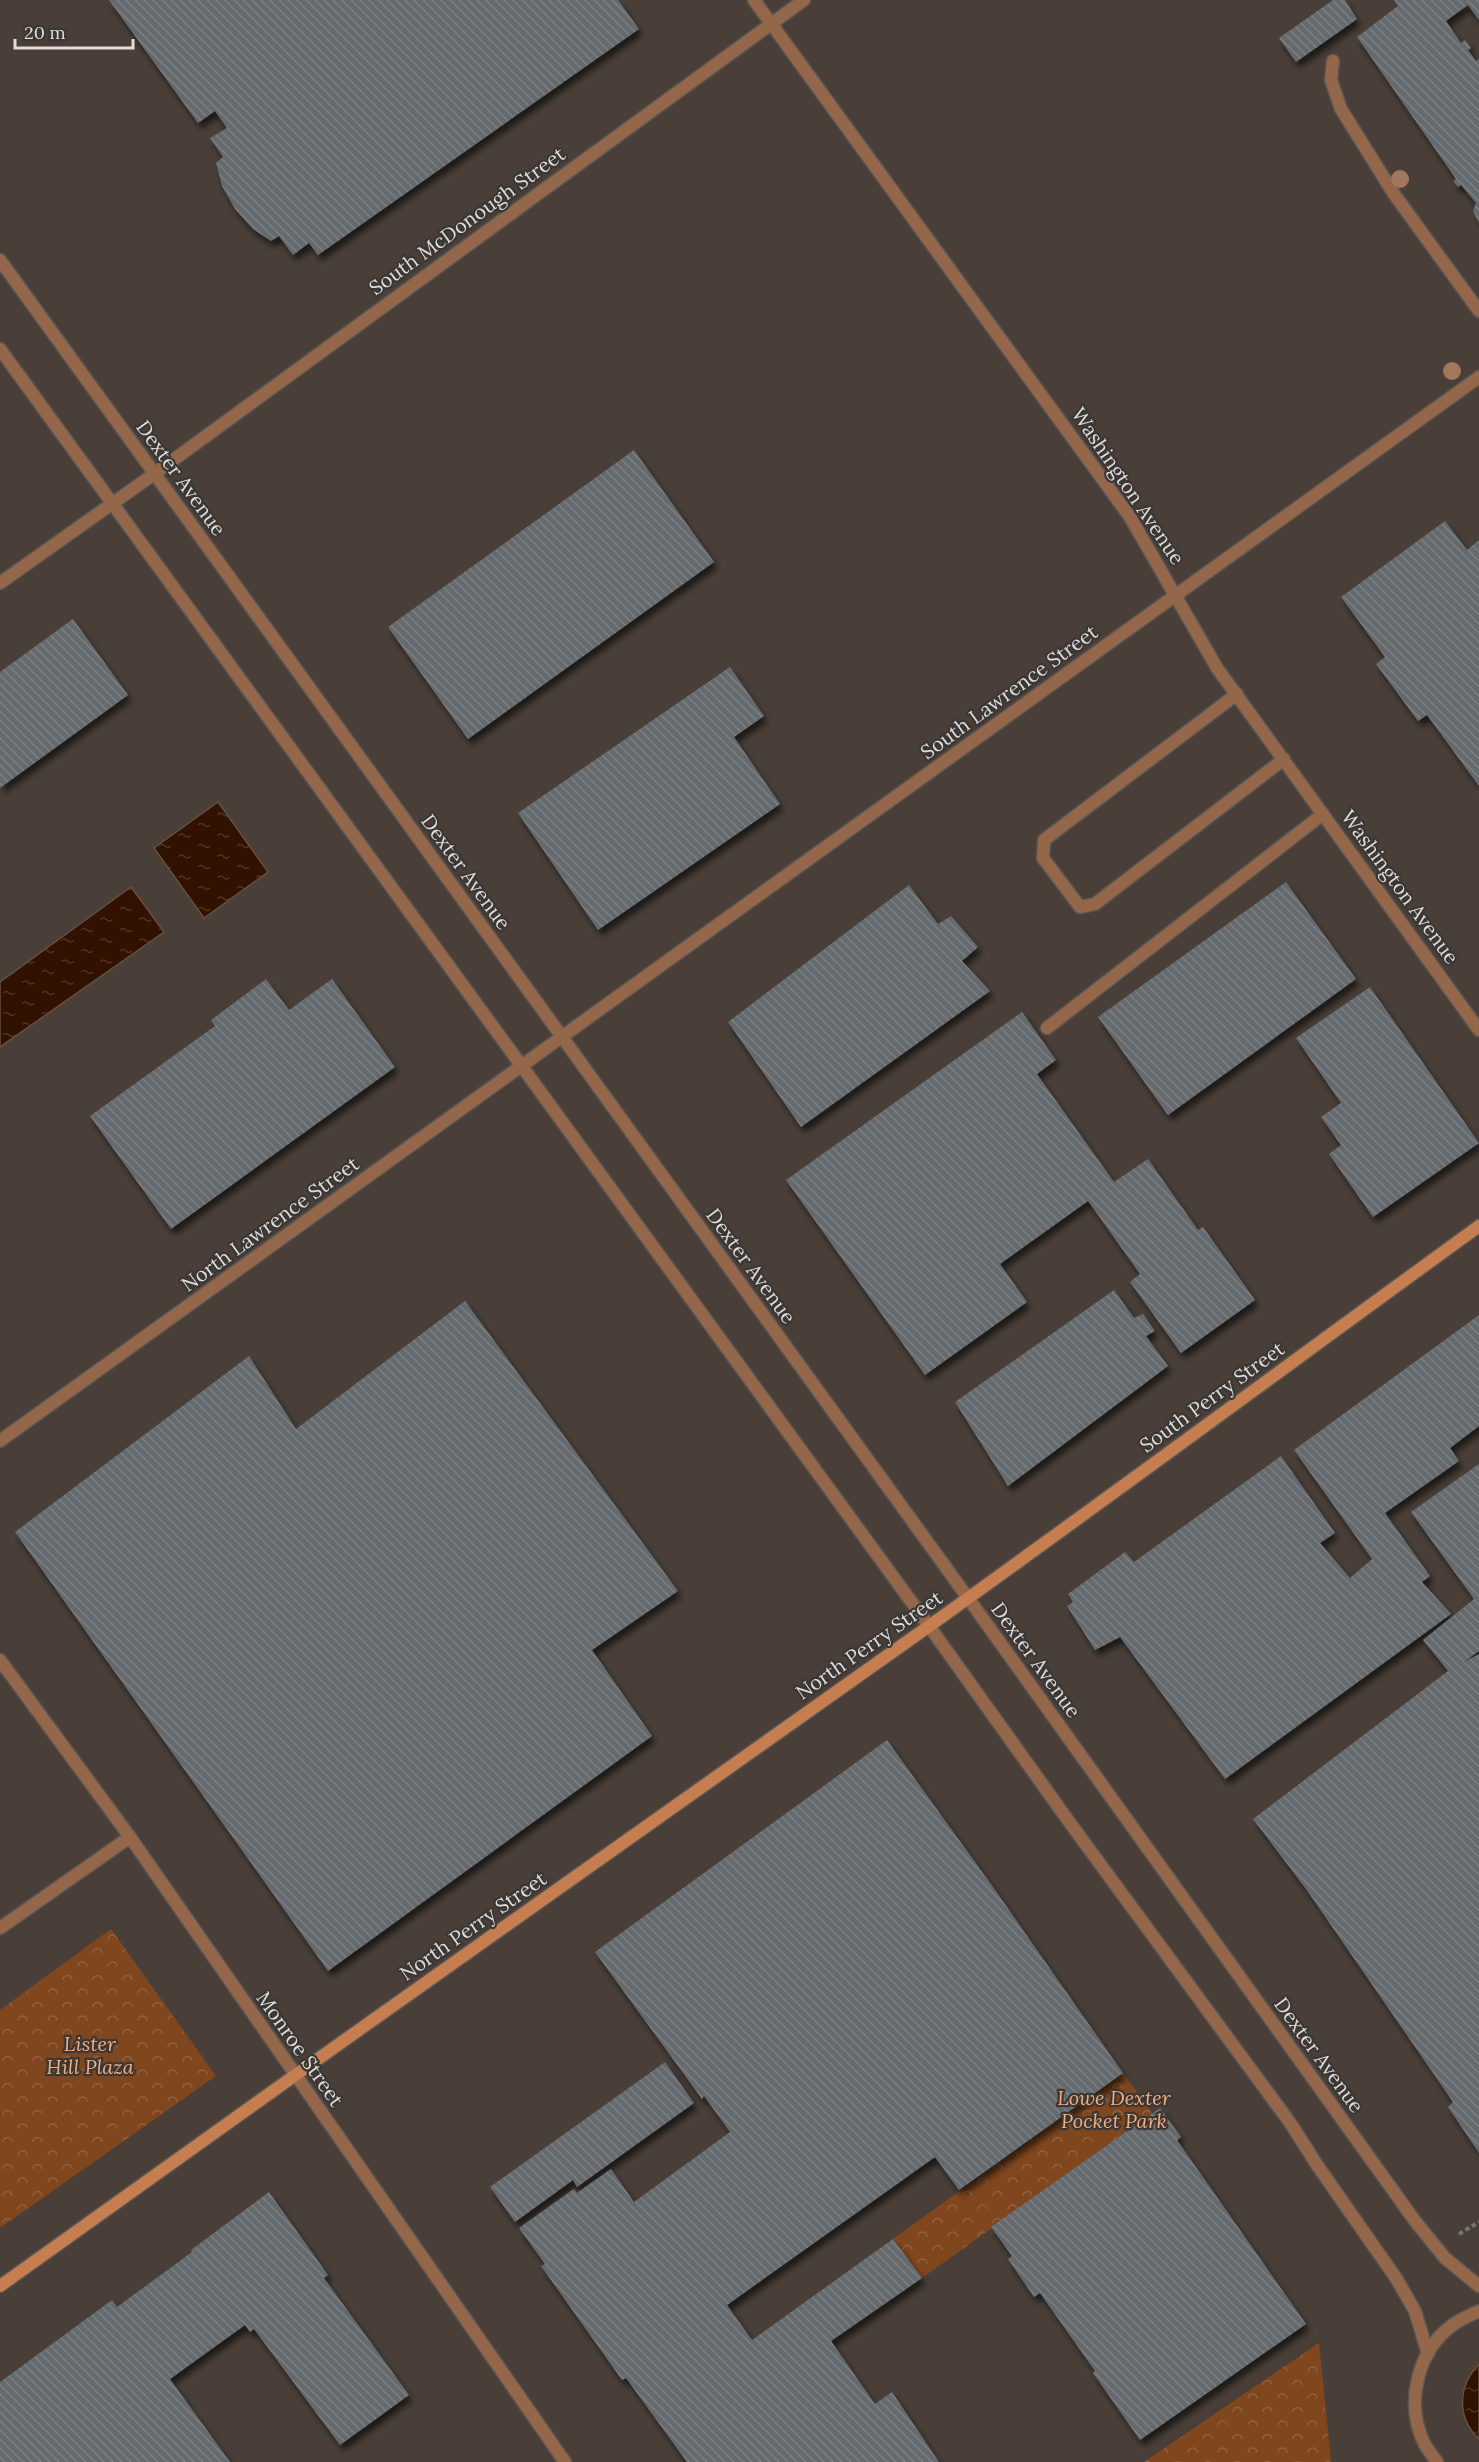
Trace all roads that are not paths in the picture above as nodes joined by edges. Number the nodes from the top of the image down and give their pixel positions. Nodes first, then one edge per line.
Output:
1 (754, 0) edge
2 (804, 0) edge
3 (771, 24) junction
4 (1333, 61) dead end
5 (0, 260) edge
6 (1479, 311) edge
7 (0, 349) edge
8 (1479, 377) edge
9 (154, 474) junction
10 (111, 503) junction
11 (0, 583) edge
12 (1177, 594) junction
13 (1237, 694) junction
14 (1284, 759) junction
15 (1323, 814) junction
16 (1047, 1028) dead end
17 (1479, 1030) edge
18 (562, 1039) junction
19 (522, 1067) junction
20 (1479, 1227) edge
21 (0, 1441) edge
22 (968, 1598) junction
23 (929, 1626) junction
24 (0, 1660) edge
25 (130, 1837) junction
26 (0, 1928) edge
27 (294, 2074) junction
28 (0, 2286) edge
29 (1479, 2286) edge
30 (1479, 2311) edge
31 (1428, 2354) junction
32 (1424, 2443) junction
33 (566, 2462) edge
34 (1428, 2462) edge
35 (1437, 2462) edge

1 - 3 street, Washington Avenue
2 - 3 street, South McDonough Street
3 - 9 street, South McDonough Street
3 - 12 street, Washington Avenue
4 - 6 street
5 - 9 street, Dexter Avenue
7 - 10 street
8 - 12 street, South Lawrence Street
9 - 10 street, South McDonough Street
9 - 18 street, Dexter Avenue
10 - 11 street, South McDonough Street
10 - 19 street
12 - 13 street, Washington Avenue
12 - 18 street, South Lawrence Street
13 - 14 street, Washington Avenue
13 - 14 street
14 - 15 street, Washington Avenue
15 - 16 street
15 - 17 street, Washington Avenue
18 - 19 street, North Lawrence Street
18 - 22 street, Dexter Avenue
19 - 21 street, North Lawrence Street
19 - 23 street
20 - 22 main road, South Perry Street
22 - 23 main road, North Perry Street
22 - 29 street, Dexter Avenue
23 - 27 main road, North Perry Street
23 - 31 street
24 - 25 street, Monroe Street
25 - 26 street
25 - 27 street, Monroe Street
27 - 28 main road, North Perry Street
27 - 33 street, Monroe Street
30 - 31 street
31 - 32 street
32 - 34 street
32 - 35 street

